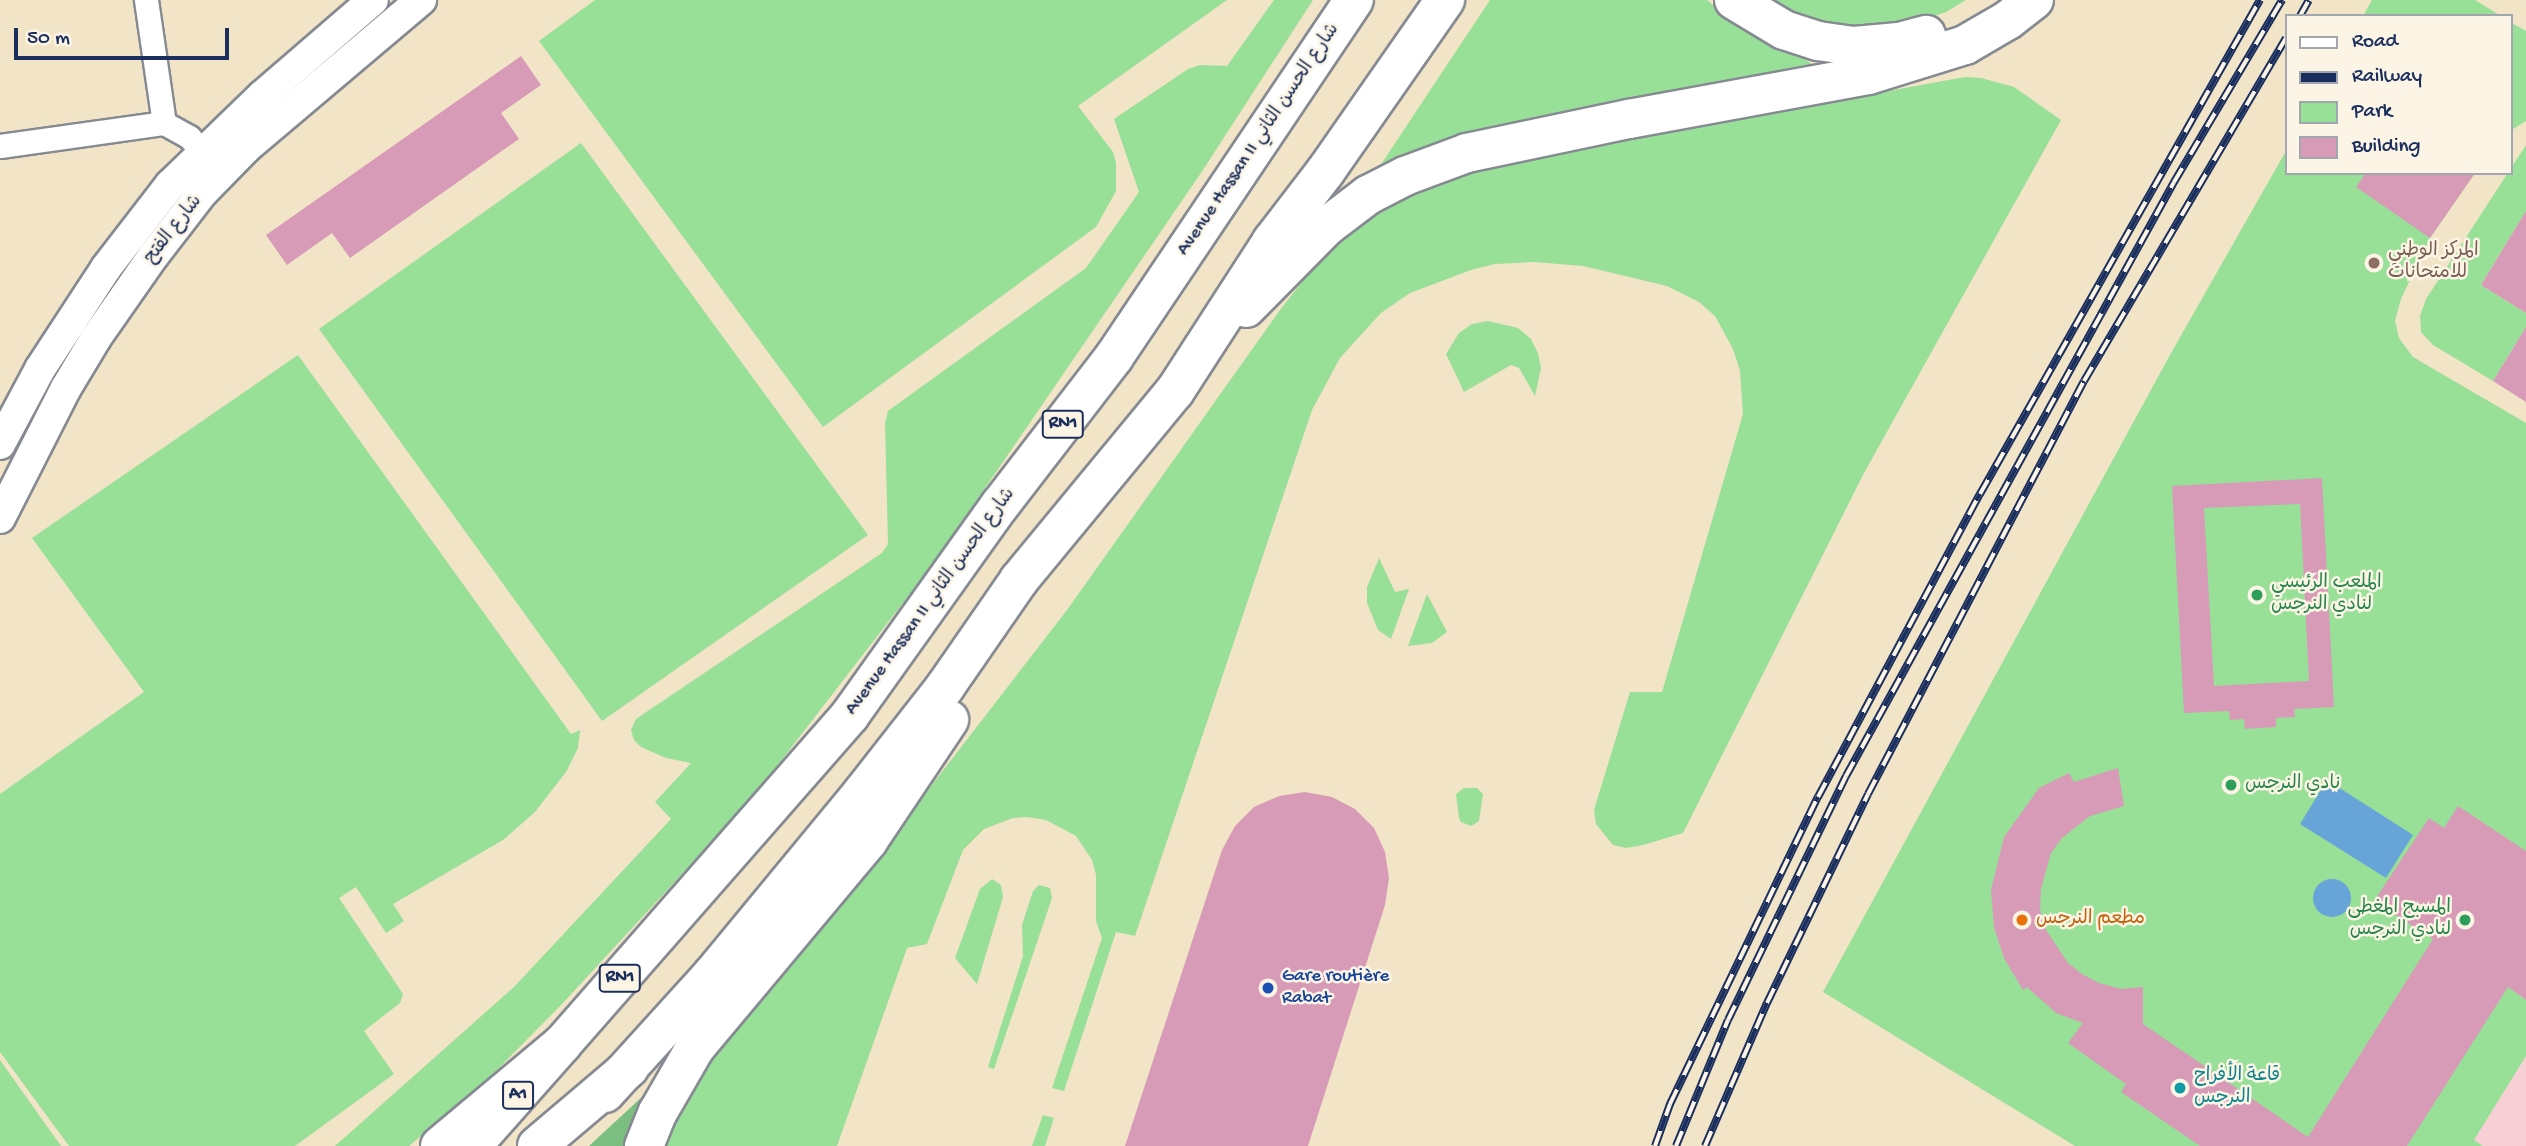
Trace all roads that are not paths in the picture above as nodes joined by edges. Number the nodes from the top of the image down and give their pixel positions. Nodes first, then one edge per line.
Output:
1 (146, 0) edge
2 (421, 0) edge
3 (1335, 0) edge
4 (1354, 0) edge
5 (1445, 0) edge
6 (1734, 0) edge
7 (1993, 0) edge
8 (2034, 0) edge
9 (369, 4) edge
10 (382, 31) junction
11 (1324, 42) junction
12 (164, 123) junction
13 (0, 146) edge
14 (213, 162) junction
15 (1214, 334) junction
16 (0, 444) edge
17 (0, 449) edge
18 (27, 464) junction
19 (1079, 506) junction
20 (0, 518) edge
21 (563, 1043) junction
22 (629, 1068) junction
23 (440, 1146) edge
24 (472, 1146) edge
25 (537, 1146) edge
26 (553, 1146) edge
27 (644, 1146) edge

1 - 12 street
2 - 10 street, شارع الفتح
3 - 11 highway
4 - 11 highway, Avenue Hassan II شارع الحسن الثاني / RN1
5 - 15 highway
6 - 7 highway
8 - 15 highway
9 - 10 street
9 - 14 street, شارع الفتح
10 - 14 street, شارع الفتح
11 - 21 highway, Avenue Hassan II شارع الحسن الثاني / RN1
12 - 13 street
12 - 14 street
14 - 16 street, شارع الفتح
14 - 18 street, شارع الفتح
15 - 19 highway
17 - 18 street
18 - 20 street, شارع الفتح
19 - 22 highway
19 - 27 highway
21 - 23 highway, Avenue Hassan II شارع الحسن الثاني / RN1
21 - 24 highway, A1
22 - 25 highway, A1
22 - 26 highway

